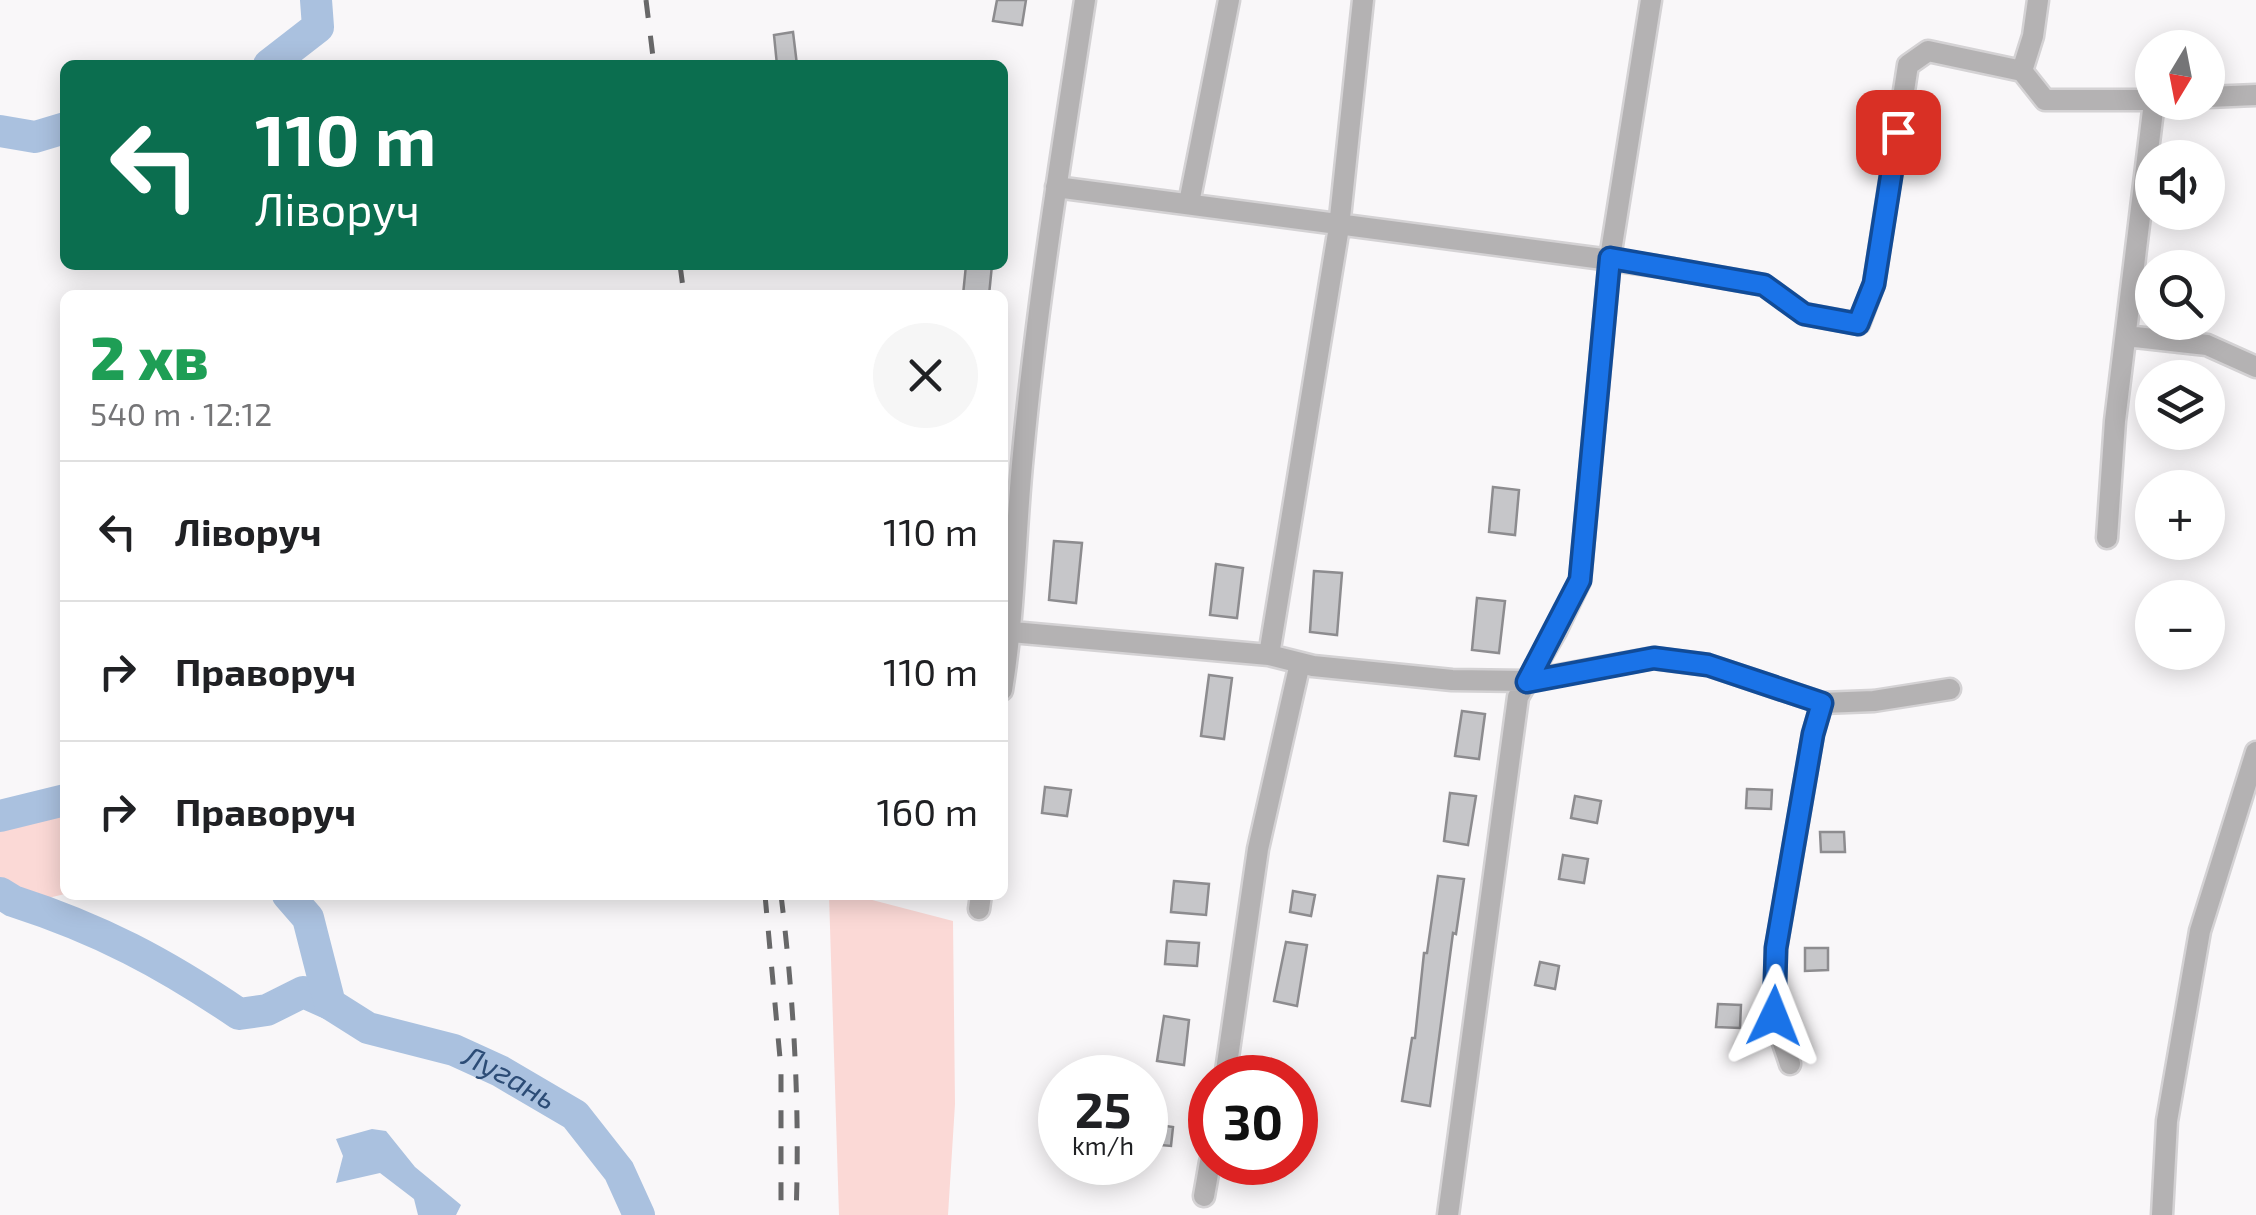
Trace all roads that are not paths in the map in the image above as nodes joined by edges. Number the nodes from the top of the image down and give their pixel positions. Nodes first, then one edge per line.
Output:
1 (1085, 0) edge
2 (1228, 0) edge
3 (1363, 0) edge
4 (1652, 0) edge
5 (2038, 0) edge
6 (2022, 71) junction
7 (2256, 95) edge
8 (2225, 96) edge
9 (2135, 101) edge
10 (2151, 120) edge
11 (1056, 187) junction
12 (1189, 203) junction
13 (1339, 227) junction
14 (1610, 258) junction
15 (2126, 336) junction
16 (2256, 367) edge
17 (2107, 538) dead end
18 (1012, 632) junction
19 (1008, 655) edge
20 (1269, 655) junction
21 (1300, 663) junction
22 (1527, 682) junction
23 (1950, 689) dead end
24 (1822, 703) junction
25 (2256, 752) edge
26 (1228, 1055) edge
27 (1790, 1064) dead end
28 (1206, 1185) edge
29 (1204, 1196) dead end
30 (1448, 1215) edge
31 (2162, 1215) edge

1 - 11 street
2 - 12 street
3 - 13 street
4 - 14 street
5 - 6 street
6 - 9 street
6 - 14 street
7 - 8 street
10 - 15 street
11 - 12 street
11 - 18 street
12 - 13 street
13 - 14 street
13 - 20 street
14 - 22 street
15 - 16 street
15 - 17 street
18 - 19 street
18 - 20 street
20 - 21 street
21 - 22 street
21 - 26 street
22 - 24 street
22 - 30 street
23 - 24 street
24 - 27 street
25 - 31 street
28 - 29 street

